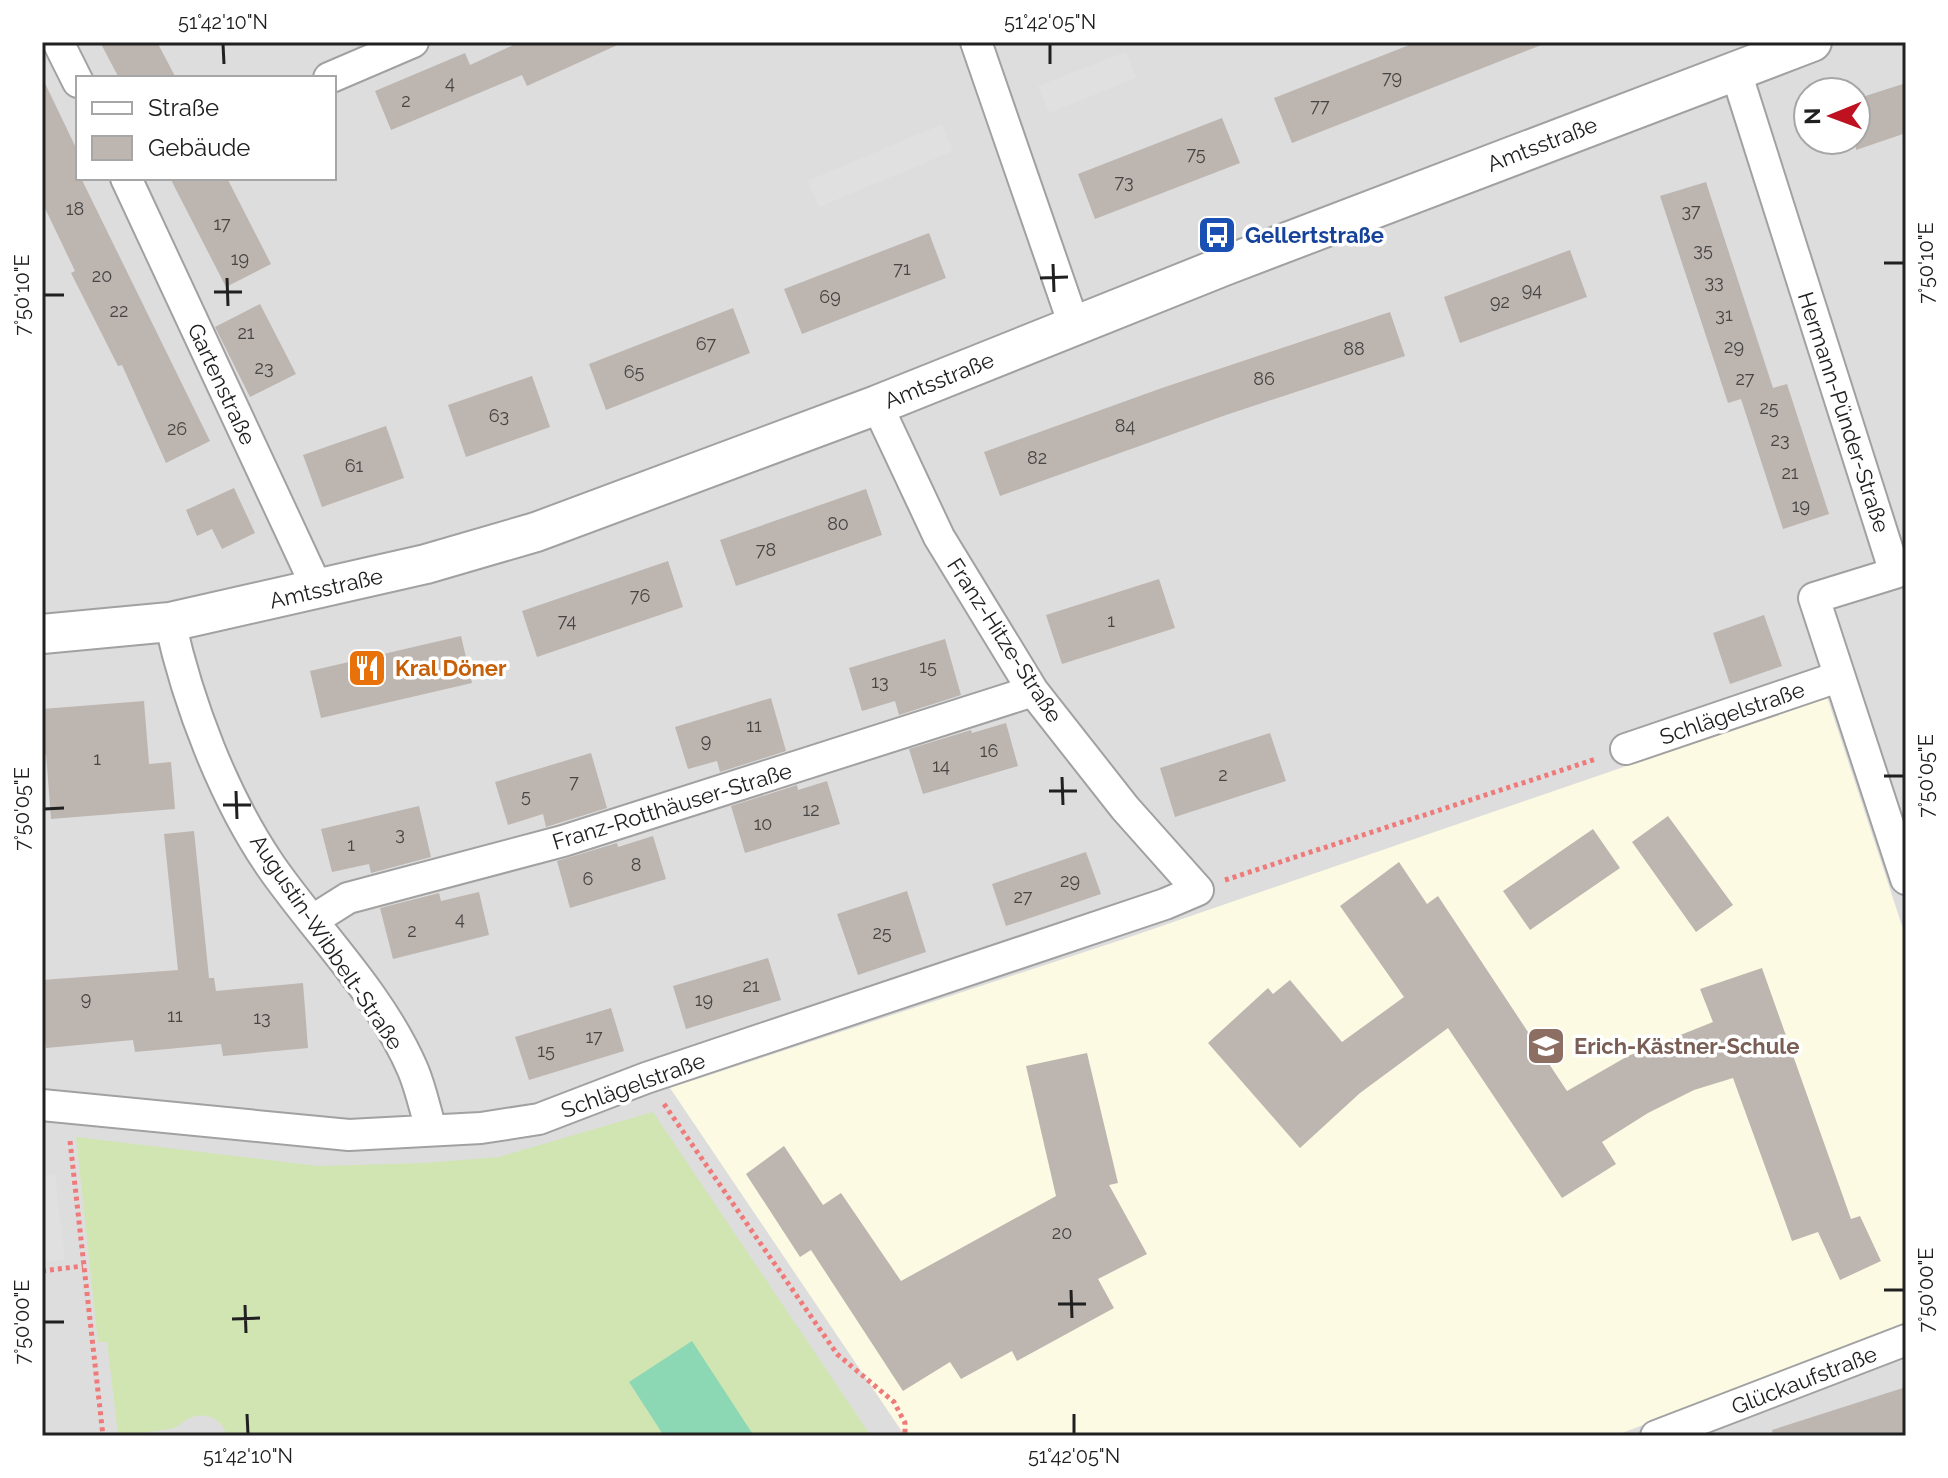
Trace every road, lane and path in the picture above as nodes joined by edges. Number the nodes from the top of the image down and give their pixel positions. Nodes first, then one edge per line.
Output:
1 (58, 42) edge
2 (413, 42) edge
3 (976, 42) edge
4 (1812, 42) edge
5 (1736, 72) junction
6 (334, 76) edge
7 (76, 78) edge
8 (127, 180) edge
9 (1074, 325) junction
10 (877, 405) junction
11 (1901, 575) edge
12 (318, 590) junction
13 (170, 622) junction
14 (42, 634) edge
15 (1838, 677) junction
16 (1033, 691) junction
17 (1626, 749) joint
18 (1906, 879) edge
19 (1198, 890) junction
20 (313, 920) junction
21 (646, 1078) junction
22 (54, 1107) edge
23 (431, 1129) junction
24 (83, 1266) junction
25 (42, 1271) edge
26 (1906, 1340) edge
27 (103, 1436) edge
28 (162, 1436) edge
29 (174, 1436) edge
30 (905, 1436) edge
31 (1656, 1436) edge

1 - 7 street
2 - 6 street
3 - 9 street
4 - 5 street, Amtsstraße
5 - 9 street, Amtsstraße
5 - 11 street, Hermann-Pünder-Straße
8 - 12 street, Gartenstraße
9 - 10 street, Amtsstraße
10 - 12 street, Amtsstraße
10 - 16 street, Franz-Hitze-Straße
11 - 15 street, Hermann-Pünder-Straße
12 - 13 street, Amtsstraße
13 - 14 street, Amtsstraße
13 - 20 street, Augustin-Wibbelt-Straße
15 - 17 street, Schlägelstraße
15 - 18 street, Hermann-Pünder-Straße
16 - 19 street, Franz-Hitze-Straße
16 - 20 street, Franz-Rotthäuser-Straße
17 - 19 path
19 - 21 street, Schlägelstraße
20 - 23 street, Augustin-Wibbelt-Straße
21 - 23 street, Schlägelstraße
21 - 30 path
22 - 23 street, Schlägelstraße
22 - 24 path
24 - 25 path
24 - 27 path
26 - 31 street, Glückaufstraße
28 - 29 path

